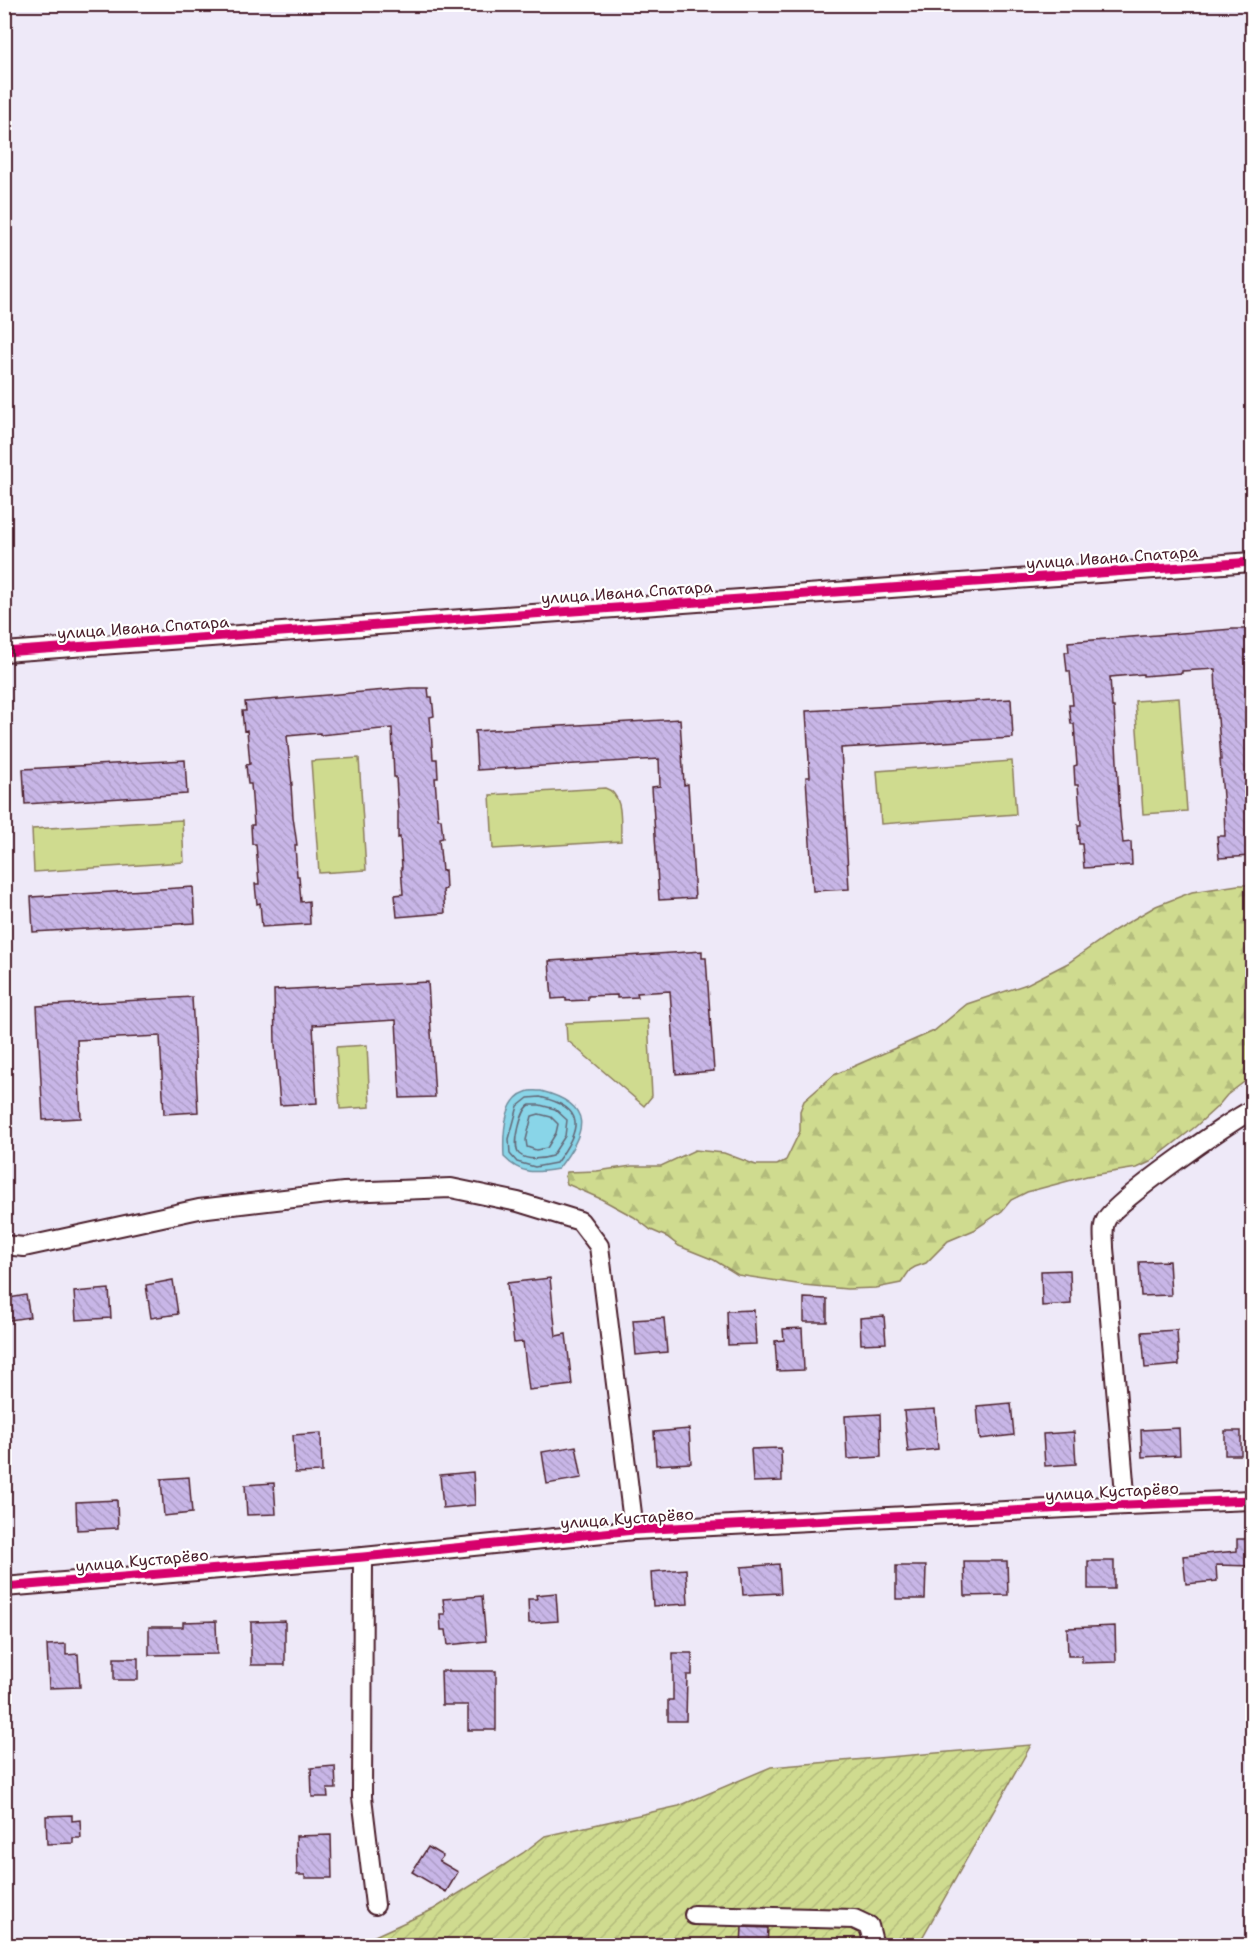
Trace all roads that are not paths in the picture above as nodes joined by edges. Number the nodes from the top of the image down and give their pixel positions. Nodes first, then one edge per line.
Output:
1 (1252, 562) edge
2 (4, 652) edge
3 (1252, 1110) edge
4 (4, 1245) edge
5 (1252, 1500) edge
6 (1126, 1504) junction
7 (634, 1530) junction
8 (363, 1557) junction
9 (4, 1587) edge
10 (375, 1905) dead end
11 (694, 1916) dead end
12 (874, 1946) edge

1 - 2 street, улица Ивана Спатара
3 - 6 street
4 - 7 street
5 - 6 street, улица Кустарёво
6 - 7 street, улица Кустарёво
7 - 8 street, улица Кустарёво
8 - 9 street, улица Кустарёво
8 - 10 street
11 - 12 street

